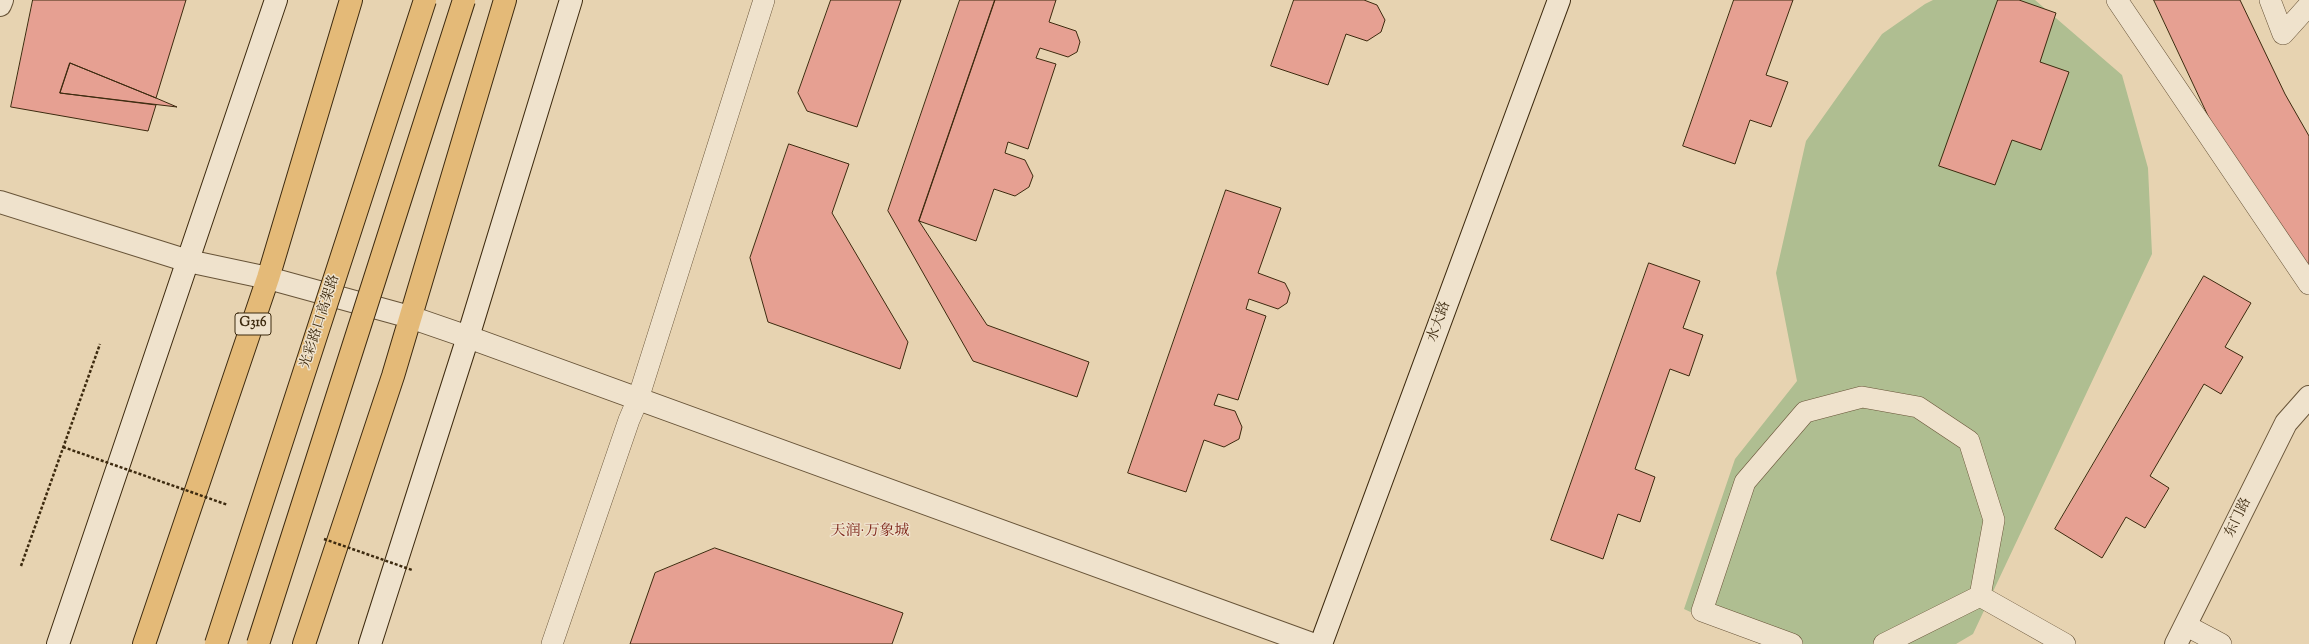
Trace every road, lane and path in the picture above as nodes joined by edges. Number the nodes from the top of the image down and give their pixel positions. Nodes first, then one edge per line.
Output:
1 (2, 0) edge
2 (276, 0) edge
3 (351, 0) edge
4 (425, 0) edge
5 (464, 0) edge
6 (505, 0) edge
7 (571, 0) edge
8 (764, 0) edge
9 (1559, 0) edge
10 (2117, 0) edge
11 (2270, 0) edge
12 (0, 5) edge
13 (2309, 5) edge
14 (0, 202) edge
15 (188, 260) junction
16 (268, 278) junction
17 (2309, 284) edge
18 (410, 318) junction
19 (468, 337) junction
20 (100, 344) dead end
21 (2309, 397) edge
22 (638, 399) junction
23 (21, 566) dead end
24 (1980, 596) junction
25 (2182, 635) edge
26 (58, 644) edge
27 (144, 644) edge
28 (216, 644) edge
29 (258, 644) edge
30 (304, 644) edge
31 (370, 644) edge
32 (552, 644) edge
33 (1312, 644) edge
34 (1321, 644) edge
35 (1792, 644) edge
36 (1884, 644) edge
37 (2065, 644) edge
38 (2221, 644) edge

1 - 12 street
2 - 15 street
3 - 16 highway, G316
4 - 28 highway, 光彩路口高架路, bridge
5 - 29 highway, bridge
6 - 18 highway
7 - 19 street
8 - 22 lane
9 - 34 street, 水大路
10 - 17 lane
11 - 13 lane
14 - 15 street
15 - 16 street
15 - 26 street
16 - 18 street
16 - 27 highway, G316
18 - 19 street
18 - 30 highway
19 - 22 street
19 - 31 street
20 - 23 path
21 - 25 street, 东门路
22 - 32 lane
22 - 33 street
24 - 35 lane
24 - 36 lane
24 - 37 lane
25 - 38 lane

